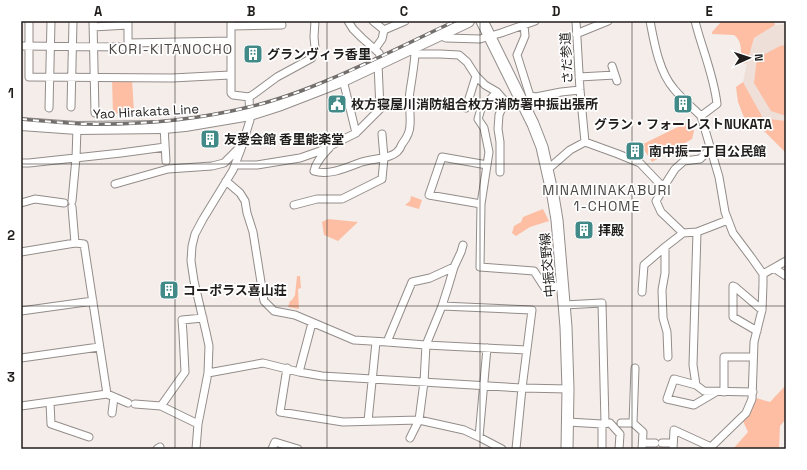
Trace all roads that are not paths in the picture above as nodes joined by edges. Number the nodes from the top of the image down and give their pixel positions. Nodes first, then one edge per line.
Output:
1 (30, 21) edge
2 (51, 21) edge
3 (73, 21) edge
4 (315, 21) edge
5 (348, 21) edge
6 (373, 21) edge
7 (405, 21) edge
8 (468, 21) edge
9 (482, 21) edge
10 (535, 21) edge
11 (608, 21) edge
12 (650, 21) edge
13 (695, 21) edge
14 (576, 22) edge
15 (128, 23) edge
16 (93, 24) edge
17 (231, 24) edge
18 (282, 25) dead end
19 (513, 25) edge
20 (524, 25) junction
21 (384, 30) junction
22 (576, 34) junction
23 (440, 35) junction
24 (490, 37) junction
25 (230, 41) junction
26 (128, 43) junction
27 (21, 46) edge
28 (29, 46) junction
29 (51, 47) junction
30 (72, 47) junction
31 (93, 47) junction
32 (412, 52) junction
33 (378, 57) junction
34 (612, 66) dead end
35 (230, 75) junction
36 (476, 76) junction
37 (94, 77) junction
38 (579, 77) junction
39 (50, 78) junction
40 (72, 78) junction
41 (343, 80) junction
42 (580, 90) junction
43 (496, 92) junction
44 (249, 97) junction
45 (525, 98) junction
46 (71, 107) dead end
47 (50, 108) dead end
48 (466, 108) dead end
49 (95, 114) dead end
50 (250, 114) junction
51 (701, 116) junction
52 (21, 124) edge
53 (164, 127) junction
54 (77, 128) junction
55 (356, 133) junction
56 (382, 134) dead end
57 (585, 142) junction
58 (243, 144) junction
59 (165, 147) junction
60 (330, 147) junction
61 (710, 149) junction
62 (76, 158) junction
63 (384, 158) junction
64 (166, 161) dead end
65 (21, 163) edge
66 (235, 165) junction
67 (487, 165) junction
68 (547, 170) junction
69 (500, 172) dead end
70 (226, 181) junction
71 (115, 184) dead end
72 (665, 185) junction
73 (64, 202) dead end
74 (21, 203) edge
75 (481, 204) junction
76 (294, 205) dead end
77 (728, 220) junction
78 (697, 232) junction
79 (683, 233) junction
80 (75, 243) junction
81 (463, 245) dead end
82 (665, 247) junction
83 (21, 252) edge
84 (786, 261) edge
85 (454, 267) junction
86 (774, 268) junction
87 (763, 274) junction
88 (786, 276) edge
89 (562, 286) junction
90 (642, 292) dead end
91 (93, 301) junction
92 (564, 305) junction
93 (442, 306) junction
94 (762, 310) junction
95 (21, 311) edge
96 (203, 318) junction
97 (312, 323) junction
98 (757, 331) junction
99 (376, 342) junction
100 (387, 342) junction
101 (426, 345) junction
102 (99, 346) junction
103 (487, 348) junction
104 (526, 350) junction
105 (753, 357) junction
106 (21, 358) edge
107 (668, 358) dead end
108 (287, 368) junction
109 (635, 368) dead end
110 (299, 372) junction
111 (208, 373) junction
112 (372, 379) junction
113 (424, 382) junction
114 (696, 385) junction
115 (484, 386) junction
116 (522, 388) junction
117 (568, 389) junction
118 (721, 392) junction
119 (752, 392) junction
120 (110, 396) junction
121 (50, 402) junction
122 (21, 406) edge
123 (162, 406) junction
124 (112, 414) dead end
125 (419, 420) junction
126 (368, 421) junction
127 (568, 422) junction
128 (603, 423) junction
129 (621, 423) dead end
130 (633, 423) junction
131 (198, 424) junction
132 (89, 437) dead end
133 (479, 437) junction
134 (410, 438) dead end
135 (643, 446) edge
136 (673, 446) edge
137 (710, 448) edge
138 (196, 449) edge
139 (272, 449) edge
140 (298, 449) edge
141 (502, 449) edge
142 (516, 449) edge
143 (567, 449) edge
144 (602, 449) edge
145 (619, 449) edge

1 - 28 street
2 - 29 street
3 - 30 street
4 - 44 street
5 - 33 street
6 - 21 street
7 - 21 street
8 - 23 main road, Yao Hirakata Line
9 - 24 street, 中振交野線
10 - 20 street
11 - 22 street
12 - 51 street
13 - 51 street
14 - 22 street, さだ参道
15 - 16 street
15 - 26 street
16 - 31 street
17 - 18 street
17 - 25 street
19 - 20 street
19 - 24 street
20 - 45 street
21 - 33 street
22 - 38 street, さだ参道
23 - 24 street
23 - 32 main road, Yao Hirakata Line
24 - 45 street, 中振交野線
25 - 26 street
25 - 35 street
26 - 31 street
27 - 28 street
28 - 29 street
28 - 39 street
29 - 30 street
29 - 39 street
30 - 31 street
30 - 40 street
31 - 37 street
32 - 33 main road, Yao Hirakata Line
32 - 36 street
32 - 63 street
33 - 41 main road, Yao Hirakata Line
33 - 55 street
34 - 38 street
35 - 37 street
35 - 44 street
36 - 43 street
36 - 48 street
37 - 40 street
37 - 49 street
38 - 42 street, さだ参道
39 - 40 street
39 - 47 street
40 - 46 street
41 - 50 main road, Yao Hirakata Line
41 - 55 street
42 - 45 street
42 - 57 street, さだ参道
43 - 67 street
43 - 69 street
44 - 50 street
45 - 68 street, 中振交野線
50 - 53 main road, Yao Hirakata Line
50 - 58 street
51 - 61 street
52 - 54 main road, Yao Hirakata Line
53 - 54 main road, Yao Hirakata Line
53 - 59 street
54 - 62 street
55 - 60 street
56 - 63 street
57 - 68 street
57 - 72 street
58 - 66 street
58 - 71 street
59 - 62 street
59 - 64 street
60 - 63 street
60 - 66 street
61 - 72 street
61 - 77 street
62 - 65 street
62 - 80 street
63 - 76 street
66 - 70 street
67 - 75 street
67 - 75 street
68 - 89 street, 中振交野線
70 - 96 street
70 - 97 street
72 - 79 street
73 - 74 street
75 - 89 street
77 - 78 street
77 - 87 street
78 - 79 street
78 - 114 street
79 - 82 street
80 - 83 street
80 - 91 street
81 - 85 street
82 - 90 street
82 - 107 street
84 - 86 street
85 - 93 street
85 - 100 street
86 - 87 street
86 - 88 street
87 - 94 street
89 - 92 street, 中振交野線
91 - 95 street
91 - 102 street
92 - 117 street, 中振交野線
92 - 128 street
93 - 101 street
93 - 104 street
94 - 98 street
94 - 98 street
96 - 111 street
96 - 123 street
97 - 99 street
97 - 110 street
98 - 105 street
99 - 100 street
99 - 112 street
100 - 101 street
101 - 103 street
101 - 113 street
102 - 106 street
102 - 120 street
103 - 104 street
103 - 115 street
104 - 116 street
105 - 118 street
105 - 119 street
108 - 110 street
108 - 111 street
108 - 126 street
109 - 130 street
110 - 112 street
111 - 131 street
112 - 113 street
112 - 126 street
113 - 115 street
113 - 125 street
114 - 118 street
114 - 118 street
115 - 116 street
115 - 133 street
116 - 117 street
116 - 142 street
117 - 127 street, 中振交野線
118 - 119 street
119 - 137 street
120 - 121 street
120 - 123 street
120 - 124 street
121 - 122 street
121 - 132 street
123 - 131 street
125 - 126 street
125 - 133 street
125 - 134 street
127 - 128 street
127 - 143 street, 中振交野線
128 - 144 street
128 - 145 street
129 - 130 street
130 - 135 street
131 - 138 street
133 - 141 street
135 - 136 street
136 - 137 street
139 - 140 street

